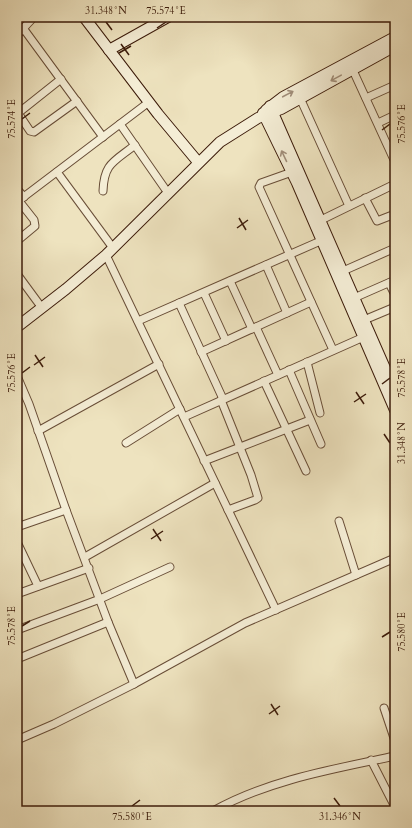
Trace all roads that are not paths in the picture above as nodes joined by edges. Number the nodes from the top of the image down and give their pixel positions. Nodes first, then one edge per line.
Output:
1 (34, 17) edge
2 (84, 17) edge
3 (168, 17) edge
4 (23, 28) junction
5 (17, 35) edge
6 (395, 37) edge
7 (395, 46) edge
8 (109, 50) junction
9 (350, 66) junction
10 (61, 79) junction
11 (395, 85) edge
12 (300, 98) junction
13 (366, 98) junction
14 (77, 101) junction
15 (148, 102) junction
16 (266, 113) junction
17 (17, 114) edge
18 (395, 115) edge
19 (120, 124) junction
20 (378, 124) junction
21 (103, 137) junction
22 (135, 145) junction
23 (395, 160) edge
24 (198, 162) junction
25 (57, 172) junction
26 (292, 172) junction
27 (395, 184) edge
28 (17, 189) edge
29 (103, 191) dead end
30 (168, 193) junction
31 (365, 198) junction
32 (20, 200) edge
33 (349, 206) junction
34 (395, 214) edge
35 (321, 220) junction
36 (325, 239) junction
37 (17, 241) edge
38 (113, 248) junction
39 (395, 248) edge
40 (106, 255) junction
41 (290, 255) junction
42 (266, 265) junction
43 (343, 271) junction
44 (17, 274) edge
45 (230, 281) junction
46 (392, 282) edge
47 (204, 292) junction
48 (395, 295) edge
49 (354, 298) junction
50 (311, 302) junction
51 (179, 303) junction
52 (395, 307) edge
53 (42, 308) junction
54 (287, 313) junction
55 (364, 320) junction
56 (138, 321) junction
57 (17, 327) edge
58 (254, 328) junction
59 (366, 336) junction
60 (226, 341) junction
61 (333, 350) junction
62 (201, 352) junction
63 (307, 362) junction
64 (159, 364) junction
65 (289, 370) junction
66 (278, 375) junction
67 (17, 376) edge
68 (264, 381) junction
69 (395, 391) edge
70 (222, 400) junction
71 (180, 409) junction
72 (395, 410) edge
73 (320, 413) dead end
74 (184, 417) junction
75 (310, 420) junction
76 (286, 429) junction
77 (38, 431) junction
78 (126, 443) dead end
79 (321, 444) dead end
80 (240, 447) junction
81 (204, 461) junction
82 (306, 471) dead end
83 (215, 483) junction
84 (66, 510) junction
85 (228, 510) junction
86 (339, 521) dead end
87 (17, 527) edge
88 (17, 542) edge
89 (85, 558) junction
90 (395, 558) edge
91 (21, 559) edge
92 (170, 567) dead end
93 (89, 568) junction
94 (356, 575) junction
95 (38, 586) junction
96 (17, 594) edge
97 (100, 599) junction
98 (276, 610) junction
99 (108, 622) junction
100 (17, 630) edge
101 (17, 659) edge
102 (134, 684) junction
103 (384, 708) dead end
104 (17, 740) edge
105 (395, 741) edge
106 (395, 756) edge
107 (372, 760) junction
108 (395, 807) edge
109 (213, 811) edge

1 - 4 street
2 - 8 street
3 - 8 street
4 - 5 street
4 - 10 street
6 - 9 street
7 - 9 street
8 - 15 street
9 -> 12 street
9 - 13 street
16 -> 9 street
10 - 14 street
10 - 17 street
11 - 13 street
12 - 16 street
12 - 33 street
13 - 20 street
14 - 17 street
14 - 21 street
15 - 19 street
15 - 24 street
16 - 24 street
26 -> 16 street
16 - 35 street
18 - 20 street
19 - 21 street
19 - 22 street
20 - 23 street
21 - 25 street
22 - 29 street
22 - 30 street
24 - 30 street
25 - 32 street
25 - 38 street
26 - 36 street
26 - 41 street
27 - 31 street
28 - 32 street
30 - 38 street
31 - 33 street
31 - 34 street
32 - 37 street
33 - 35 street
35 - 36 street
36 - 41 street
36 - 43 street
36 - 59 street
38 - 40 street
39 - 43 street
40 - 53 street
40 - 56 street
41 - 42 street
41 - 50 street
42 - 45 street
42 - 54 street
43 - 49 street
44 - 53 street
45 - 47 street
45 - 58 street
46 - 48 street
46 - 49 street
47 - 51 street
47 - 60 street
49 - 55 street
50 - 54 street
50 - 61 street
51 - 56 street
51 - 62 street
52 - 55 street
53 - 57 street
54 - 58 street
55 - 59 street
56 - 64 street
58 - 60 street
58 - 66 street
59 - 61 street
59 - 69 street
59 - 72 street
60 - 62 street
61 - 63 street
62 - 70 street
63 - 65 street
63 - 73 street
64 - 71 street
64 - 77 street
65 - 66 street
65 - 75 street
66 - 68 street
67 - 77 street
68 - 70 street
68 - 76 street
70 - 74 street
70 - 80 street
71 - 74 street
71 - 78 street
74 - 81 street
75 - 76 street
75 - 79 street
76 - 80 street
76 - 82 street
77 - 84 street
80 - 81 street
80 - 85 street
81 - 83 street
83 - 85 street
83 - 89 street
84 - 87 street
84 - 89 street
85 - 98 street
86 - 94 street
88 - 91 street
89 - 93 street
90 - 94 street
91 - 95 street
92 - 97 street
93 - 95 street
93 - 97 street
94 - 98 street
95 - 96 street
97 - 99 street
97 - 100 street
98 - 102 street
99 - 101 street
99 - 102 street
102 - 104 street
103 - 105 street
106 - 107 street
107 - 108 street
107 - 109 street

